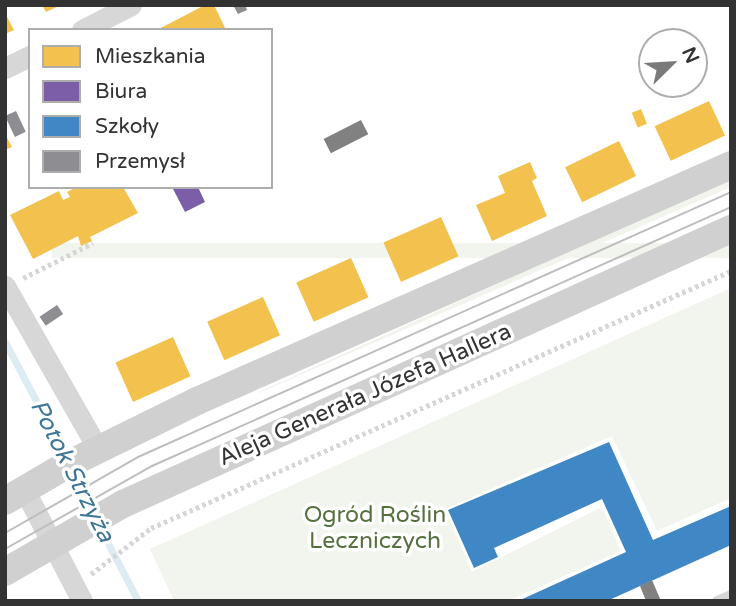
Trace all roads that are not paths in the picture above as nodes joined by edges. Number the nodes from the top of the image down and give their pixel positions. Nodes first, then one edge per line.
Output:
1 (131, 5) edge
2 (86, 28) edge
3 (28, 57) edge
4 (5, 68) edge
5 (731, 165) edge
6 (731, 229) edge
7 (11, 282) edge
8 (98, 449) junction
9 (15, 495) edge
10 (53, 541) junction
11 (5, 572) edge
12 (731, 595) edge
13 (82, 601) edge
14 (717, 601) edge

1 - 2 street
3 - 4 street
5 - 8 main road
6 - 10 main road, Aleja Generała Józefa Hallera
7 - 8 street
8 - 9 main road
9 - 10 street
10 - 11 main road, Aleja Generała Józefa Hallera
10 - 13 street
12 - 14 lane

